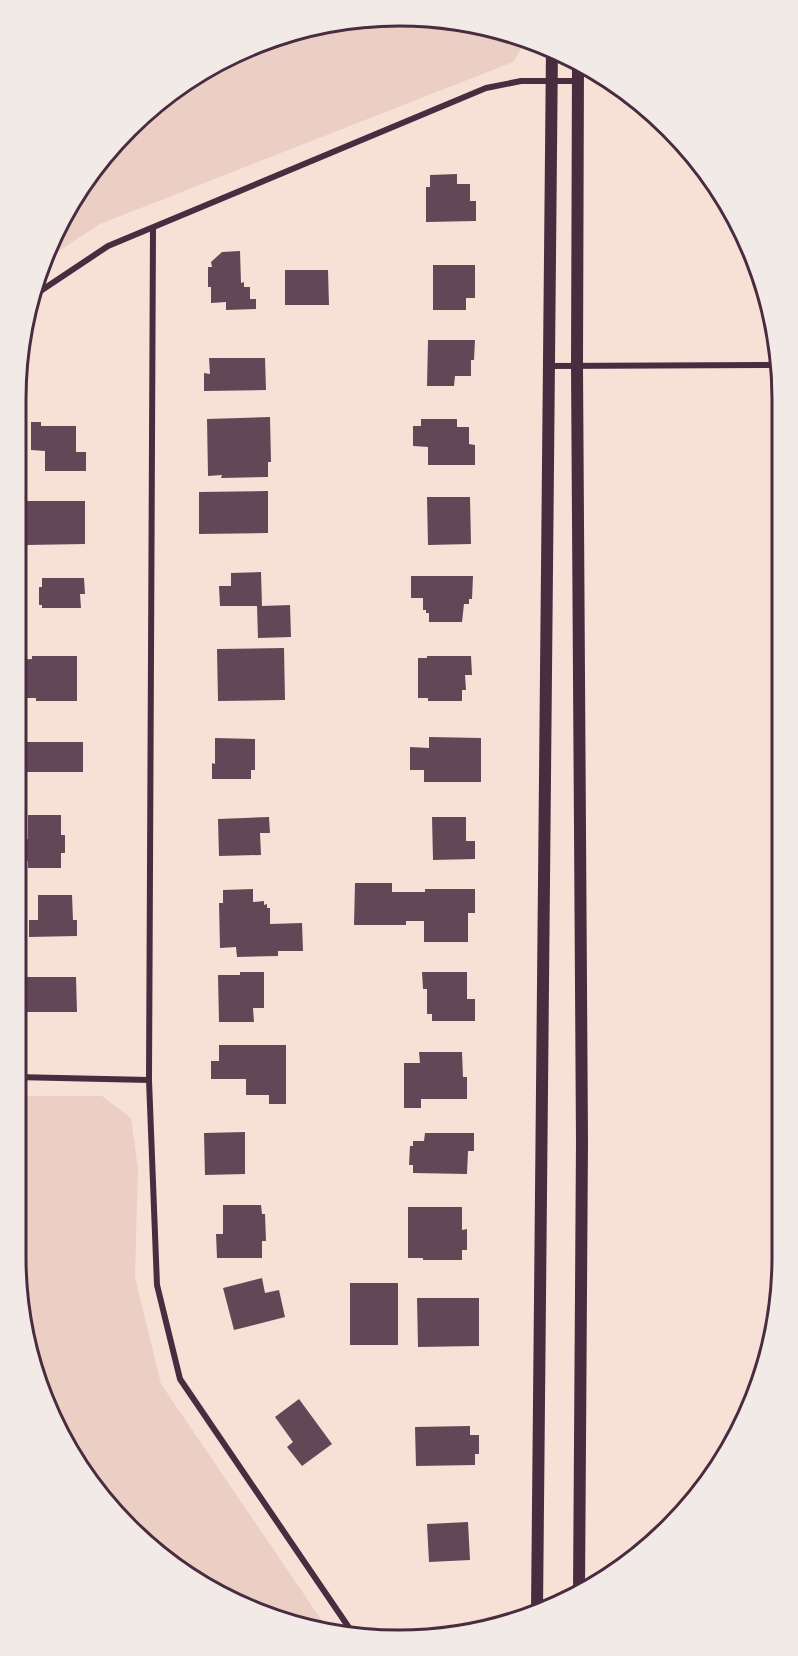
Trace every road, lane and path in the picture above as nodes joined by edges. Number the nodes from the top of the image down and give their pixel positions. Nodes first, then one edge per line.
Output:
1 (552, 59) edge
2 (578, 72) edge
3 (552, 81) junction
4 (578, 81) junction
5 (153, 228) junction
6 (42, 290) edge
7 (771, 365) edge
8 (549, 366) junction
9 (577, 366) junction
10 (26, 1077) edge
11 (149, 1080) junction
12 (579, 1584) edge
13 (537, 1604) edge
14 (348, 1627) edge

1 - 3 main road
2 - 4 main road
3 - 4 street
3 - 5 street
3 - 8 main road
4 - 9 main road
5 - 6 street
5 - 11 street
7 - 9 street
8 - 9 street
8 - 13 main road
9 - 12 main road
10 - 11 street
11 - 14 street

